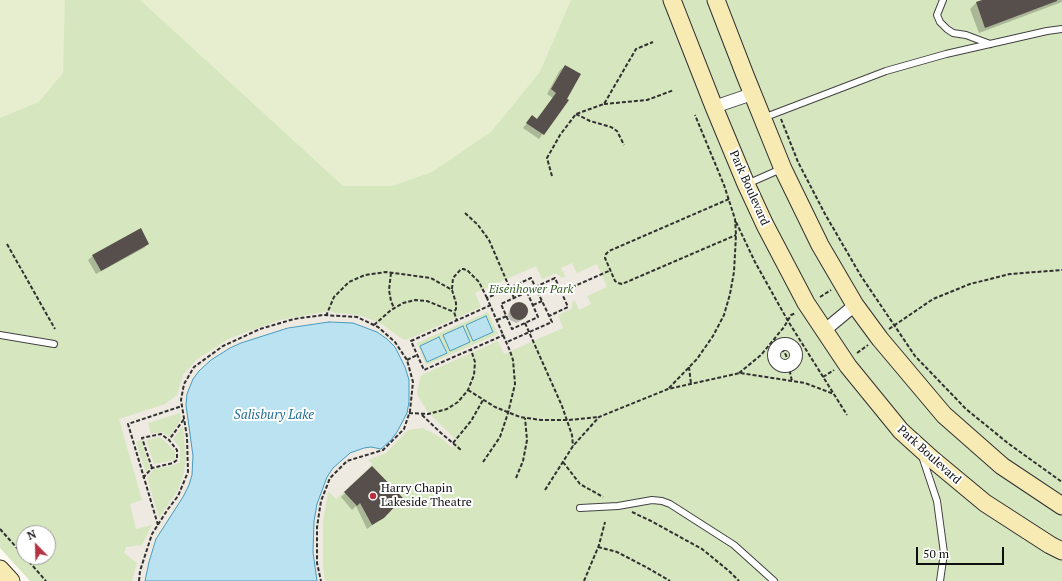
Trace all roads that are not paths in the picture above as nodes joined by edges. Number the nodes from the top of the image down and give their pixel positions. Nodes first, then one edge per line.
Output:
1 (672, 0) edge
2 (716, 0) edge
3 (943, 0) edge
4 (1062, 29) edge
5 (990, 44) junction
6 (752, 94) junction
7 (714, 107) junction
8 (762, 118) junction
9 (783, 168) junction
10 (746, 184) junction
11 (855, 305) junction
12 (824, 330) junction
13 (0, 335) edge
14 (777, 342) road end
15 (54, 344) dead end
16 (788, 365) road end
17 (919, 448) junction
18 (1062, 506) edge
19 (580, 508) dead end
20 (1062, 551) edge
21 (0, 569) edge
22 (11, 581) edge
23 (774, 581) edge
24 (940, 581) edge

1 - 7 street, Park Boulevard
2 - 6 street
3 - 5 lane
4 - 5 lane
5 - 8 lane
6 - 7 street
6 - 8 street
7 - 10 street, Park Boulevard
8 - 9 street
9 - 10 lane
9 - 11 street
10 - 12 street, Park Boulevard
11 - 12 street
11 - 18 street
12 - 17 street, Park Boulevard
13 - 15 lane
14 - 16 street
17 - 20 street, Park Boulevard
17 - 24 lane
19 - 23 lane
21 - 22 street

